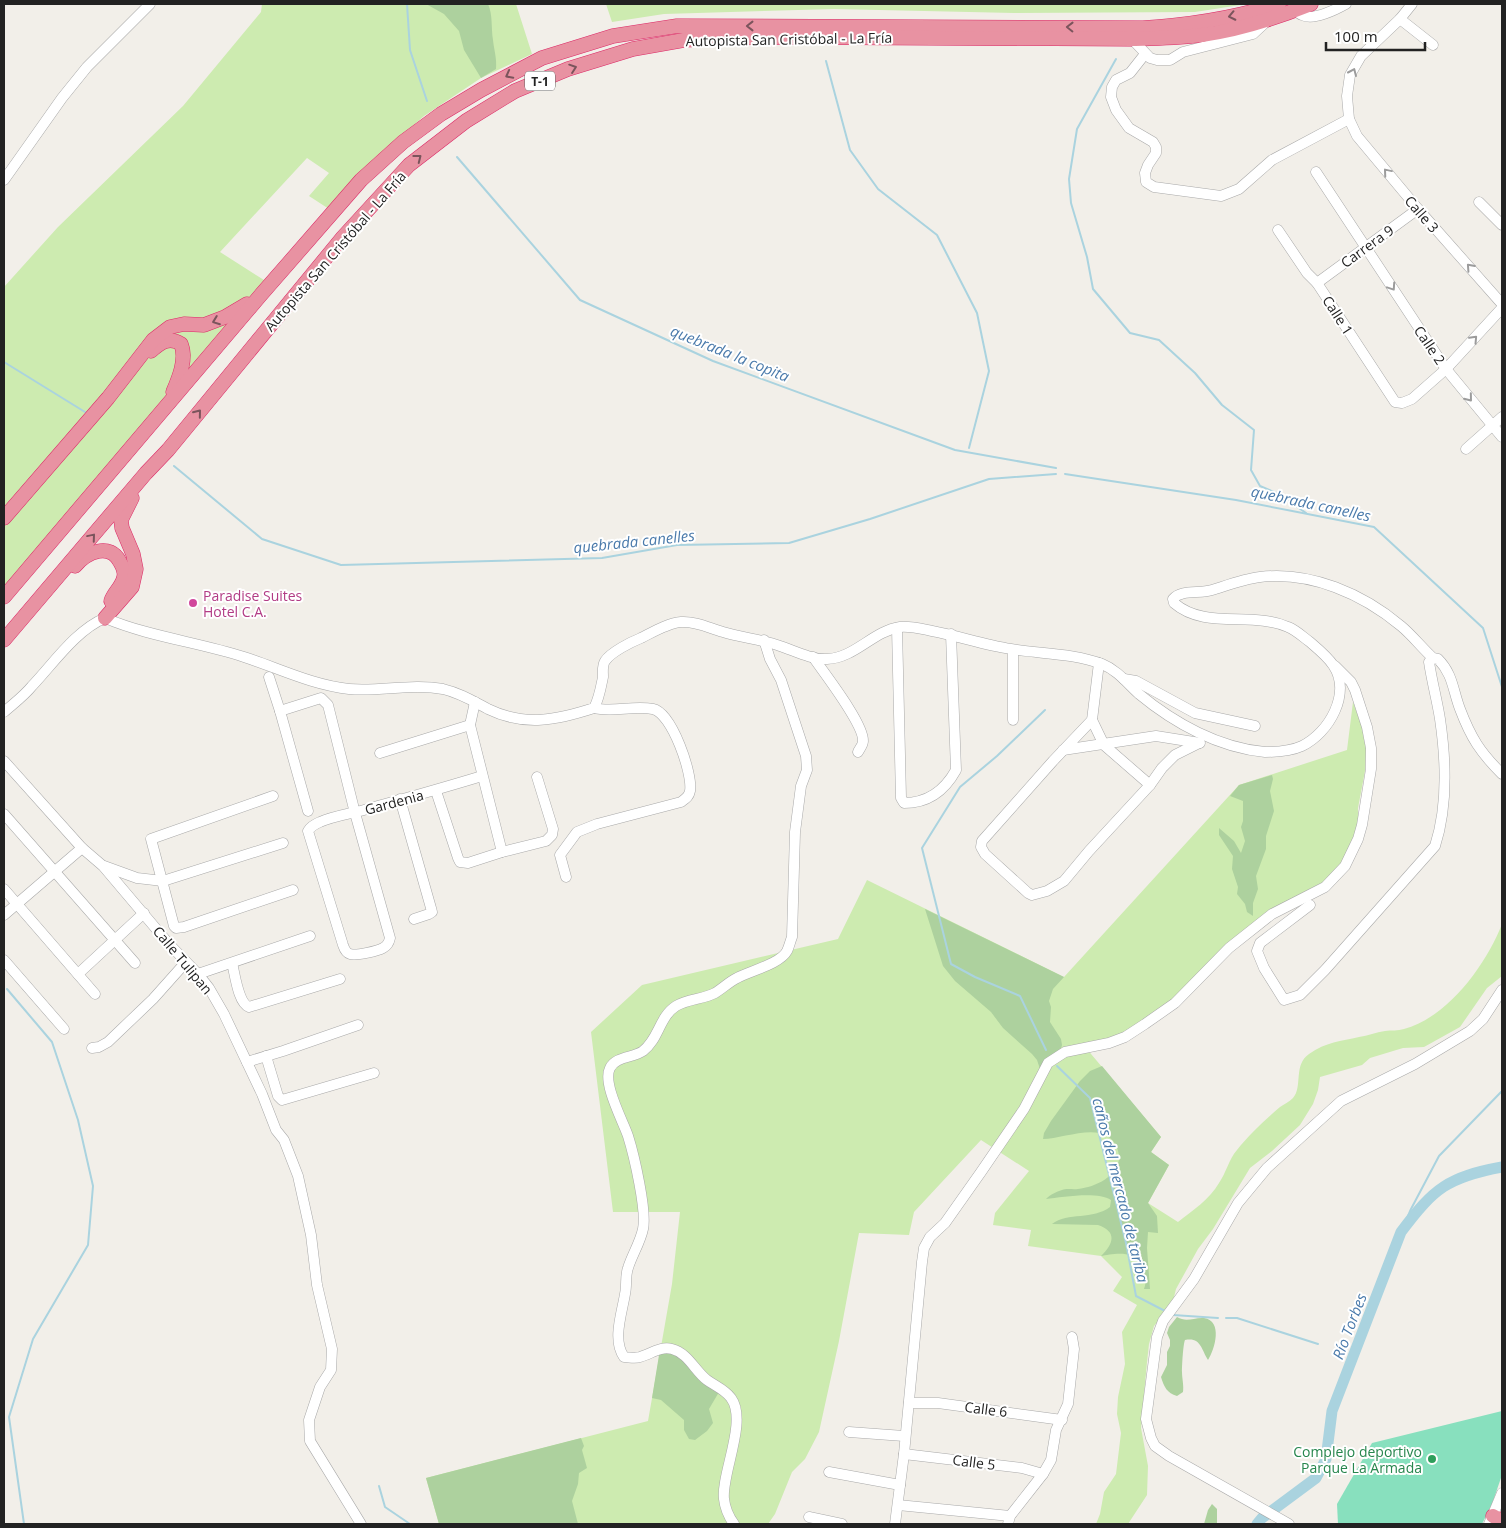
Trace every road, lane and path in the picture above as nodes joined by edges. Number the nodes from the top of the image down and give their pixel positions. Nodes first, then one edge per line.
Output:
1 (150, 4) edge
2 (1279, 4) edge
3 (1311, 4) edge
4 (1346, 4) edge
5 (1412, 4) edge
6 (1295, 10) junction
7 (1270, 19) junction
8 (1400, 19) junction
9 (1132, 39) junction
10 (1433, 45) dead end
11 (1145, 54) junction
12 (1349, 120) junction
13 (1316, 172) dead end
14 (4, 180) edge
15 (1479, 202) dead end
16 (1418, 209) junction
17 (1502, 225) edge
18 (1278, 230) dead end
19 (1364, 247) junction
20 (1317, 283) junction
21 (258, 298) junction
22 (1502, 304) edge
23 (1502, 308) edge
24 (139, 361) junction
25 (1446, 369) junction
26 (168, 403) junction
27 (1502, 417) edge
28 (1492, 426) junction
29 (1502, 437) edge
30 (1466, 449) dead end
31 (146, 473) junction
32 (4, 518) edge
33 (42, 596) junction
34 (4, 597) edge
35 (108, 615) junction
36 (897, 628) junction
37 (951, 634) junction
38 (4, 640) edge
39 (764, 640) junction
40 (1013, 650) junction
41 (813, 657) junction
42 (1432, 658) junction
43 (1099, 663) junction
44 (1334, 665) junction
45 (269, 677) dead end
46 (1124, 679) junction
47 (475, 702) junction
48 (594, 708) junction
49 (280, 711) junction
50 (4, 712) edge
51 (1013, 720) dead end
52 (1092, 720) junction
53 (470, 724) junction
54 (1255, 726) dead end
55 (1216, 740) junction
56 (1199, 743) junction
57 (1104, 745) junction
58 (1063, 750) junction
59 (858, 752) dead end
60 (380, 753) dead end
61 (4, 761) edge
62 (1502, 774) edge
63 (482, 776) junction
64 (536, 777) dead end
65 (1150, 785) junction
66 (436, 790) junction
67 (273, 796) dead end
68 (400, 800) junction
69 (308, 811) dead end
70 (355, 813) junction
71 (4, 814) edge
72 (282, 843) dead end
73 (82, 848) junction
74 (502, 852) junction
75 (104, 866) junction
76 (53, 872) junction
77 (566, 877) dead end
78 (163, 881) junction
79 (4, 889) edge
80 (293, 890) dead end
81 (16, 904) junction
82 (1310, 905) dead end
83 (144, 913) junction
84 (4, 914) edge
85 (414, 920) dead end
86 (310, 936) dead end
87 (114, 941) junction
88 (4, 960) edge
89 (186, 962) junction
90 (135, 963) dead end
91 (232, 963) junction
92 (78, 974) junction
93 (198, 974) junction
94 (340, 979) dead end
95 (1502, 990) edge
96 (95, 994) dead end
97 (358, 1025) dead end
98 (64, 1028) dead end
99 (92, 1048) dead end
100 (266, 1056) junction
101 (247, 1062) junction
102 (374, 1073) dead end
103 (1072, 1337) dead end
104 (909, 1403) junction
105 (1062, 1420) junction
106 (849, 1432) dead end
107 (904, 1436) junction
108 (904, 1454) junction
109 (829, 1472) dead end
110 (1043, 1474) junction
111 (900, 1485) junction
112 (1502, 1493) edge
113 (898, 1505) junction
114 (809, 1517) dead end
115 (1009, 1520) edge
116 (1495, 1520) edge
117 (361, 1524) edge
118 (734, 1524) edge
119 (842, 1524) edge
120 (895, 1524) edge
121 (1289, 1524) edge

1 - 14 street
2 -> 21 highway, Autopista San Cristóbal - La Fría / T-1
3 - 6 highway, Autopista San Cristóbal - La Fría / T-1
4 - 6 street
5 - 8 street
6 - 7 highway, Autopista San Cristóbal - La Fría / T-1
7 - 9 highway, Autopista San Cristóbal - La Fría / T-1
7 - 11 street
8 - 10 street
12 -> 8 street
9 - 11 street
31 -> 9 highway, Autopista San Cristóbal - La Fría / T-1
11 - 12 street
16 -> 12 street, Calle 3
13 - 19 street, Calle 2
15 - 17 street
16 - 19 street, Carrera 9
22 -> 16 street, Calle 3
18 - 20 street, Calle 1
19 - 20 street, Carrera 9
19 -> 25 street, Calle 2
20 - 25 street, Calle 1
21 -> 24 highway
21 - 26 highway, Autopista San Cristóbal - La Fría / T-1
25 -> 23 street
24 - 26 highway
24 - 32 highway
25 -> 28 street, Calle 2
26 - 34 highway, Autopista San Cristóbal - La Fría / T-1
27 - 28 street
28 - 29 street, Calle 2
28 - 30 street
33 -> 31 highway, Autopista San Cristóbal - La Fría / T-1
31 - 35 highway
33 - 35 highway
33 - 38 highway, Autopista San Cristóbal - La Fría / T-1
35 - 47 street
35 - 50 street
36 - 37 street
36 - 37 street
36 - 41 street
37 - 40 street
39 - 41 street
39 - 48 street
39 - 118 street
40 - 43 street
40 - 51 street
41 - 59 street
42 - 44 street
42 - 62 street
42 - 82 street
43 - 46 street
43 - 52 street
44 - 55 street
44 - 104 street
45 - 49 street
46 - 54 street
46 - 55 street
47 - 48 street
47 - 53 street
48 - 77 street
49 - 69 street
49 - 70 street
52 - 57 street
52 - 58 street
53 - 60 street
53 - 63 street
55 - 56 street
56 - 57 street
56 - 65 street
57 - 58 street
57 - 65 street
58 - 65 street
61 - 73 street, Calle Tulipan
63 - 66 street, Gardenia
63 - 74 street
64 - 74 street
66 - 68 street, Gardenia
66 - 74 street
67 - 78 street
68 - 70 street, Gardenia
68 - 85 street
70 - 70 street, Gardenia
71 - 76 street
72 - 78 street
73 - 75 street, Calle Tulipan
73 - 76 street
75 - 78 street
75 - 83 street, Calle Tulipan
76 - 81 street
76 - 87 street
78 - 80 street
79 - 81 street
81 - 84 street
81 - 92 street
83 - 87 street
83 - 89 street, Calle Tulipan
86 - 91 street
87 - 90 street
87 - 92 street
88 - 98 street
89 - 93 street, Calle Tulipan
89 - 99 street
91 - 93 street
91 - 94 street
92 - 96 street
93 - 101 street, Calle Tulipan
95 - 121 street
97 - 100 street
100 - 101 street
100 - 102 street
101 - 117 street, Calle Tulipan
103 - 105 street
104 - 105 street, Calle 6
104 - 107 street
105 - 110 street
106 - 107 street
107 - 108 street
108 - 110 street, Calle 5
108 - 111 street
109 - 111 street
110 - 115 street
111 - 113 street
112 - 116 street
113 - 115 street
113 - 120 street
114 - 119 street

